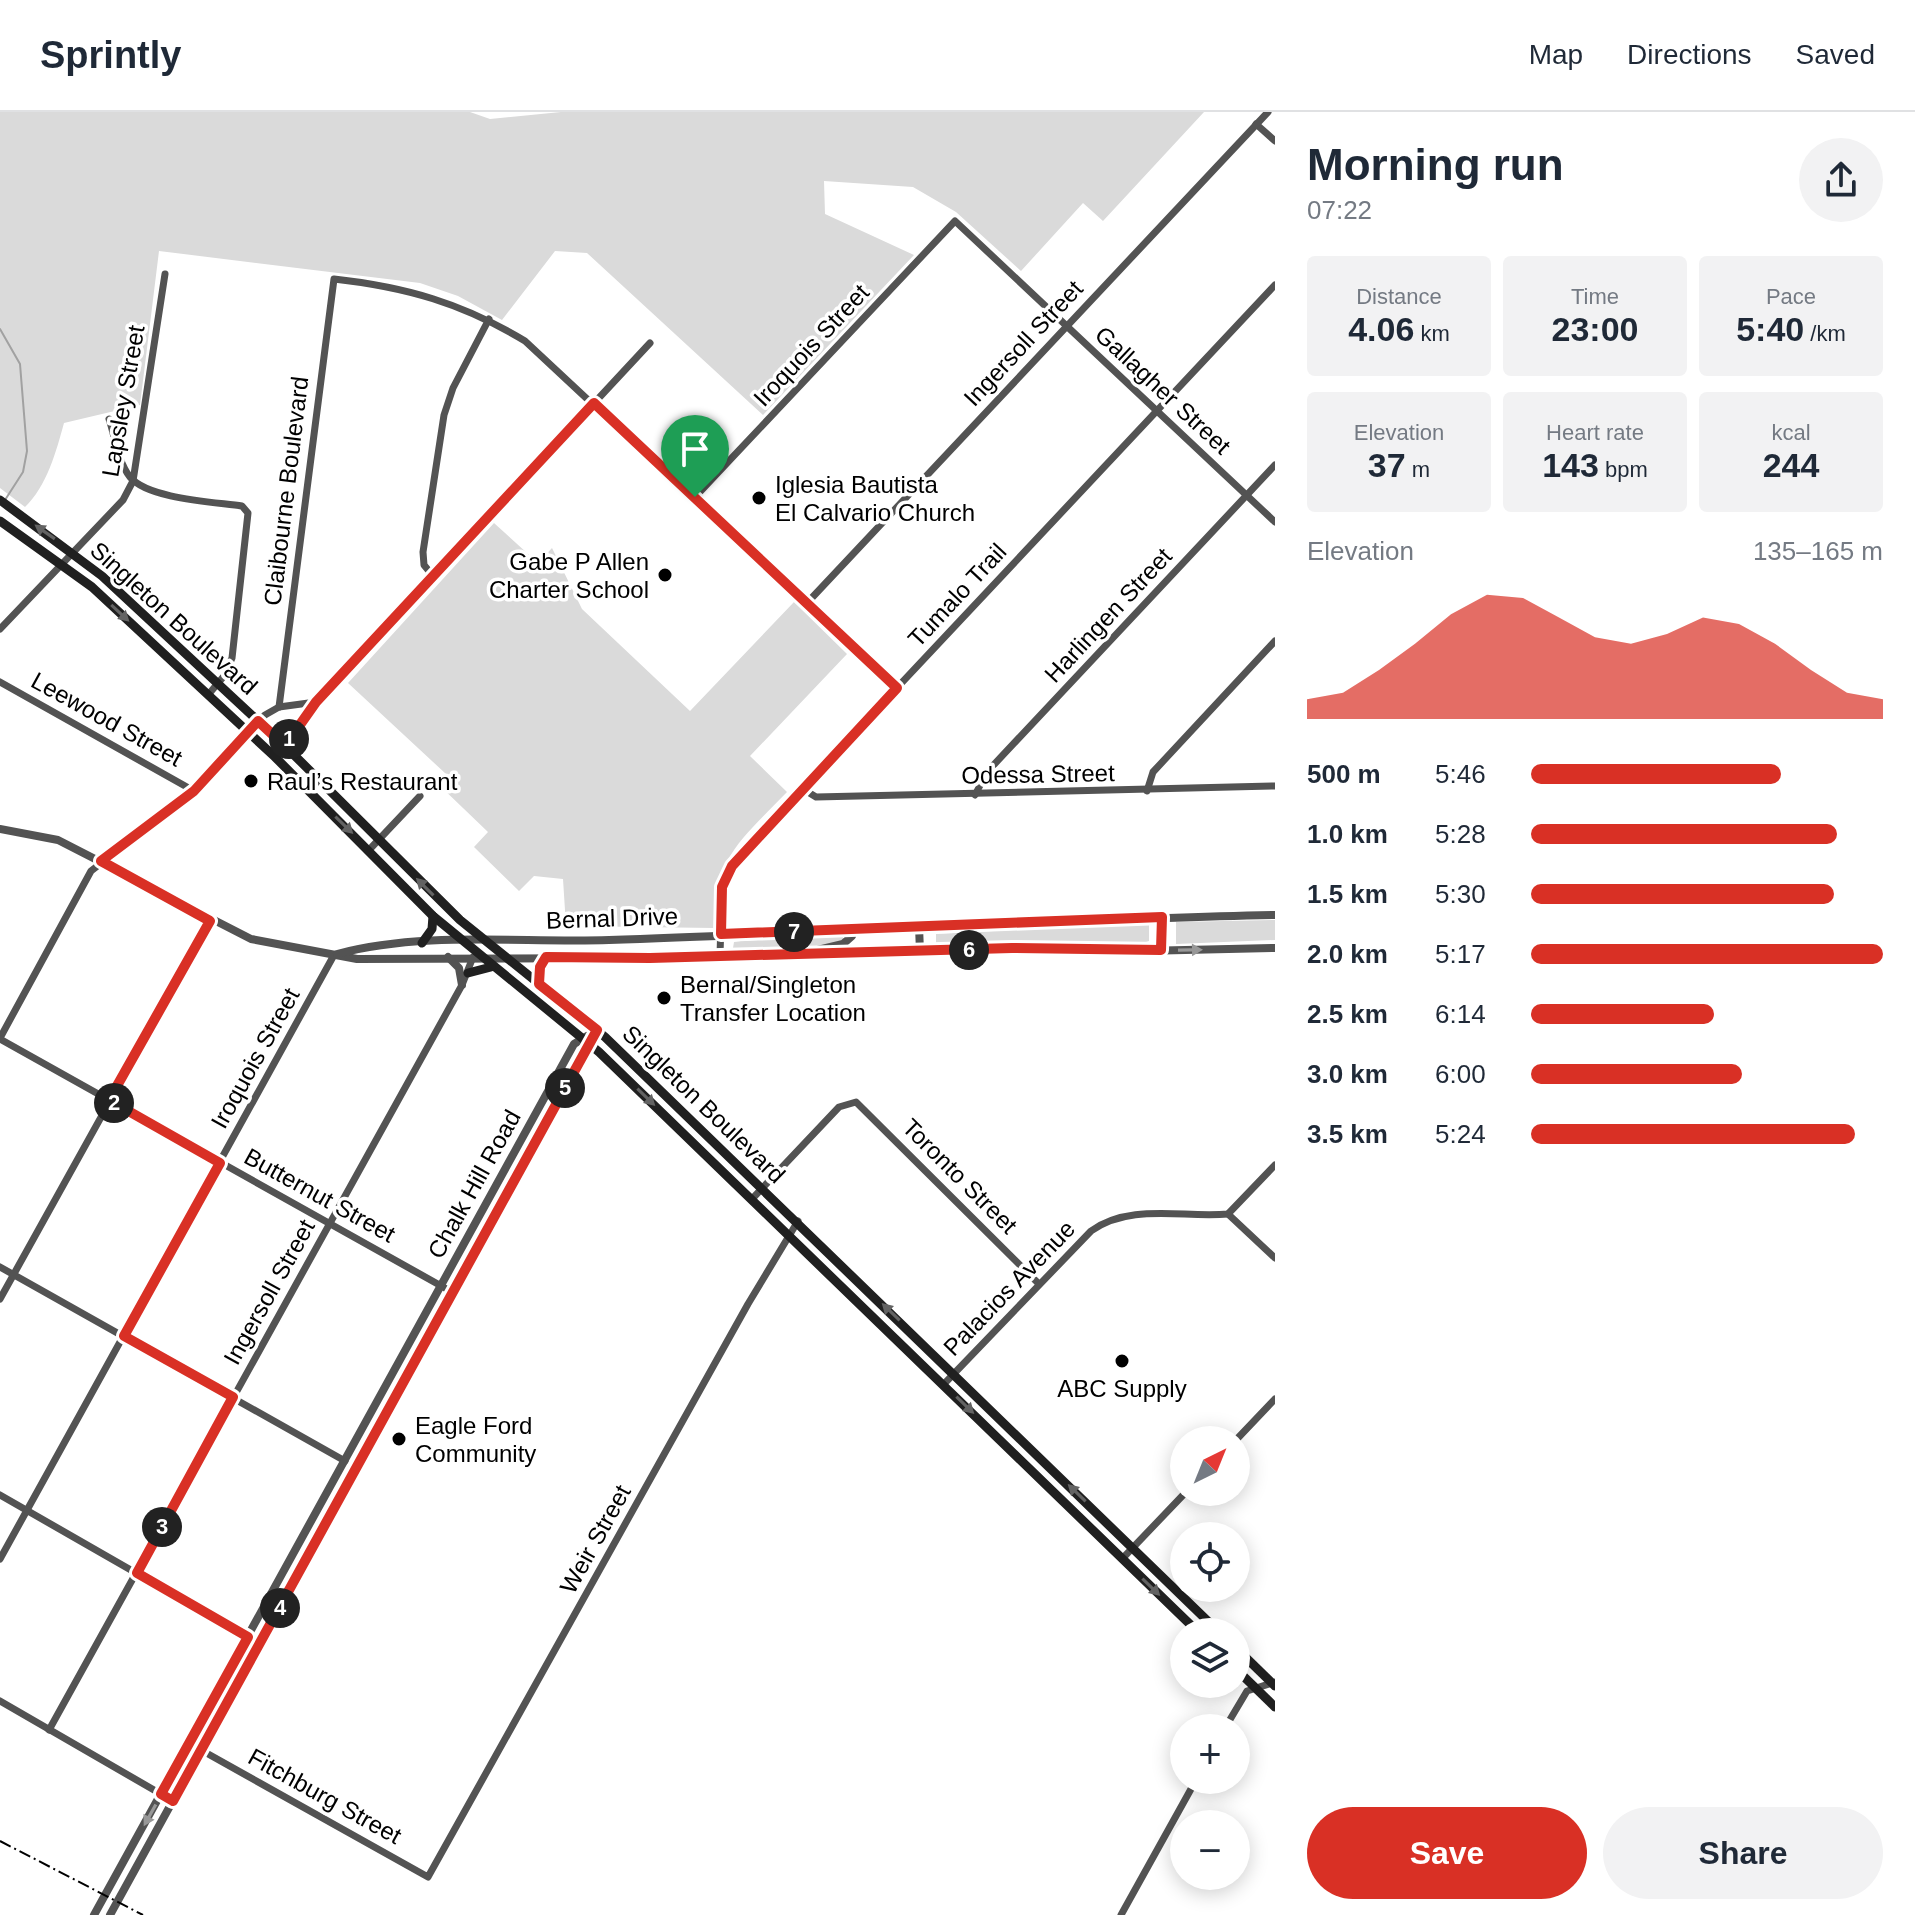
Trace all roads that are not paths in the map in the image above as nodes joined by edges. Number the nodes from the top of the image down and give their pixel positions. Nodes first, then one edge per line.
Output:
1 (1268, 112) edge
2 (1256, 124) junction
3 (1275, 141) edge
4 (955, 221) joint
5 (165, 274) dead end
6 (1275, 285) edge
7 (489, 319) junction
8 (1066, 326) junction
9 (650, 343) dead end
10 (594, 403) junction
11 (1156, 411) junction
12 (109, 419) dead end
13 (1275, 465) edge
14 (133, 481) junction
15 (1247, 496) junction
16 (695, 497) junction
17 (0, 500) edge
18 (1275, 522) edge
19 (4, 524) edge
20 (72, 551) junction
21 (62, 562) junction
22 (433, 576) junction
23 (807, 603) junction
24 (0, 629) edge
25 (1275, 641) edge
26 (0, 682) edge
27 (218, 684) junction
28 (897, 688) junction
29 (208, 695) junction
30 (316, 702) junction
31 (279, 707) junction
32 (258, 721) junction
33 (247, 732) junction
34 (285, 746) junction
35 (1275, 786) edge
36 (803, 789) junction
37 (194, 791) junction
38 (1147, 791) junction
39 (975, 795) junction
40 (420, 796) dead end
41 (0, 829) edge
42 (380, 839) junction
43 (369, 850) junction
44 (101, 861) junction
45 (1275, 915) edge
46 (433, 916) junction
47 (1162, 917) junction
48 (210, 921) junction
49 (919, 926) junction
50 (852, 931) junction
51 (721, 934) junction
52 (482, 940) junction
53 (461, 941) junction
54 (422, 943) junction
55 (1275, 948) edge
56 (1161, 950) junction
57 (920, 952) junction
58 (334, 955) junction
59 (720, 955) junction
60 (800, 955) junction
61 (447, 957) junction
62 (476, 957) junction
63 (502, 957) junction
64 (546, 957) junction
65 (491, 967) junction
66 (468, 973) junction
67 (539, 984) junction
68 (462, 985) junction
69 (597, 1030) junction
70 (0, 1038) edge
71 (586, 1041) junction
72 (109, 1100) junction
73 (220, 1163) junction
74 (1275, 1165) edge
75 (763, 1187) junction
76 (752, 1199) junction
77 (1228, 1214) junction
78 (798, 1221) junction
79 (329, 1223) junction
80 (788, 1234) junction
81 (1275, 1258) edge
82 (0, 1267) edge
83 (14, 1275) junction
84 (1039, 1284) junction
85 (440, 1286) junction
86 (452, 1292) junction
87 (0, 1299) edge
88 (124, 1336) junction
89 (955, 1373) junction
90 (944, 1384) junction
91 (233, 1397) junction
92 (1275, 1399) edge
93 (377, 1403) junction
94 (388, 1410) junction
95 (1002, 1419) junction
96 (1249, 1426) edge
97 (364, 1428) junction
98 (991, 1430) junction
99 (375, 1434) junction
100 (345, 1461) junction
101 (0, 1495) edge
102 (1173, 1506) edge
103 (27, 1510) junction
104 (1133, 1548) junction
105 (292, 1556) junction
106 (0, 1559) edge
107 (1122, 1559) junction
108 (304, 1563) junction
109 (137, 1573) junction
110 (1183, 1618) edge
111 (1205, 1618) edge
112 (248, 1637) junction
113 (260, 1644) junction
114 (1250, 1661) edge
115 (1250, 1683) edge
116 (1274, 1684) edge
117 (1255, 1688) junction
118 (0, 1701) edge
119 (1275, 1707) edge
120 (1233, 1714) edge
121 (49, 1730) junction
122 (201, 1750) junction
123 (161, 1794) junction
124 (1188, 1794) edge
125 (173, 1801) junction
126 (428, 1877) joint
127 (94, 1915) edge
128 (110, 1915) edge
129 (1121, 1915) edge

1 - 2 street, Ingersoll Street
2 - 3 street
2 - 8 street, Ingersoll Street
4 - 8 street, Gallagher Street
4 - 16 street, Iroquois Street
5 - 14 street, Lapsley Street
6 - 11 street, Tumalo Trail
7 - 10 street
7 - 22 street
7 - 31 street, Claibourne Boulevard
8 - 11 street, Gallagher Street
8 - 23 street, Ingersoll Street
9 - 10 street
10 - 16 street
10 - 22 street
11 - 15 street, Gallagher Street
11 - 28 street, Tumalo Trail
12 - 14 street
13 - 15 street, Harlingen Street
14 - 20 street, Lapsley Street
14 - 27 street, Claibourne Boulevard
15 - 18 street, Gallagher Street
15 - 39 street, Harlingen Street
16 - 23 street
20 -> 17 main road, Singleton Boulevard
19 - 21 main road, Singleton Boulevard
20 - 21 street, Lapsley Street
20 - 27 main road, Singleton Boulevard
21 - 24 street, Lapsley Street
21 -> 29 main road, Singleton Boulevard
22 - 30 street
23 - 28 street
25 - 38 street
26 - 37 street, Leewood Street
27 - 29 street, Claibourne Boulevard
27 - 32 main road, Singleton Boulevard
28 - 36 street, Tumalo Trail
29 - 33 main road, Singleton Boulevard
30 - 31 street
30 - 34 street
31 - 32 street
32 - 33 street
32 - 34 main road, Singleton Boulevard
33 - 37 street
33 -> 43 main road, Singleton Boulevard
34 - 42 main road, Singleton Boulevard
35 - 38 street, Odessa Street
36 - 39 street, Odessa Street
36 - 51 street, Tumalo Trail
37 - 44 street
38 - 39 street, Odessa Street
40 - 42 street
41 - 44 street, Bernal Drive
42 - 43 street
52 -> 42 main road, Singleton Boulevard
43 - 46 main road, Singleton Boulevard
44 - 48 street, Bernal Drive
44 - 70 street
45 - 47 street, Bernal Drive
46 - 53 main road, Singleton Boulevard
46 - 54 main road
47 - 49 street, Bernal Drive
47 - 56 street
48 - 58 street, Bernal Drive
48 - 72 street
49 - 50 street, Bernal Drive
49 - 57 street
50 - 51 street, Bernal Drive
50 - 60 street
51 - 52 street, Bernal Drive
51 - 59 street, Tumalo Trail
52 - 53 street, Bernal Drive
52 - 63 main road, Singleton Boulevard
53 - 54 street, Bernal Drive
53 - 62 main road, Singleton Boulevard
54 - 58 street, Bernal Drive
56 -> 55 street, Bernal Drive
56 - 57 street, Bernal Drive
57 - 60 street, Bernal Drive
58 - 61 street, Bernal Drive
58 - 73 street, Iroquois Street
59 - 60 street, Bernal Drive
59 - 64 street, Bernal Drive
61 - 62 street, Bernal Drive
61 - 68 street
62 - 63 street, Bernal Drive
62 - 65 main road, Singleton Boulevard
62 - 66 street, Ingersoll Street
63 - 64 street, Bernal Drive
63 - 67 main road, Singleton Boulevard
64 - 67 main road
65 - 66 main road
65 - 71 main road, Singleton Boulevard
66 - 68 street, Ingersoll Street
67 - 69 main road, Singleton Boulevard
68 - 79 street, Ingersoll Street
69 - 71 street, Chalk Hill Road
69 - 75 main road, Singleton Boulevard
70 - 72 street, Butternut Street
71 -> 76 main road, Singleton Boulevard
71 - 85 street, Chalk Hill Road
71 - 86 street, Chalk Hill Road
72 - 73 street, Butternut Street
72 - 83 street
73 - 79 street, Butternut Street
73 - 88 street, Iroquois Street
74 - 77 street
75 - 76 street
75 - 78 main road, Singleton Boulevard
75 - 84 street, Toronto Street
76 - 80 main road, Singleton Boulevard
77 - 81 street
77 - 84 street, Palacios Avenue
78 - 80 street, Weir Street
89 -> 78 main road, Singleton Boulevard
79 - 85 street, Butternut Street
79 - 91 street, Ingersoll Street
80 - 90 main road, Singleton Boulevard
80 - 126 street, Weir Street
82 - 83 street
83 - 87 street
83 - 88 street
84 - 89 street, Palacios Avenue
85 - 86 street, Butternut Street
85 - 93 street, Chalk Hill Road
86 - 94 street, Chalk Hill Road
88 - 91 street
88 - 103 street, Iroquois Street
89 - 90 street, Palacios Avenue
89 - 95 main road, Singleton Boulevard
90 -> 98 main road, Singleton Boulevard
91 - 100 street
91 - 109 street, Ingersoll Street
92 - 96 street
93 - 94 street
93 - 97 street, Chalk Hill Road
94 - 99 street, Chalk Hill Road
95 - 98 main road
104 -> 95 main road, Singleton Boulevard
97 - 99 street
97 - 100 street, Chalk Hill Road
98 - 107 main road, Singleton Boulevard
99 - 108 street, Chalk Hill Road
100 - 105 street, Chalk Hill Road
101 - 103 street
102 - 104 street
103 - 106 street, Iroquois Street
103 - 109 street
104 - 107 street
104 - 111 main road, Singleton Boulevard
105 - 108 street
105 - 112 street, Chalk Hill Road
107 -> 110 main road, Singleton Boulevard
108 - 113 street, Chalk Hill Road
109 - 112 street
109 - 121 street, Ingersoll Street
112 - 113 street
112 - 123 street, Chalk Hill Road
113 - 122 street, Chalk Hill Road
114 - 116 main road
115 - 117 main road
116 - 117 street
117 - 119 main road
117 - 120 street
118 - 121 street
121 - 123 street
122 - 125 street, Chalk Hill Road
122 - 126 street, Fitchburg Street
123 - 125 street
123 -> 127 street, Chalk Hill Road
124 - 129 street
125 - 128 street, Chalk Hill Road

